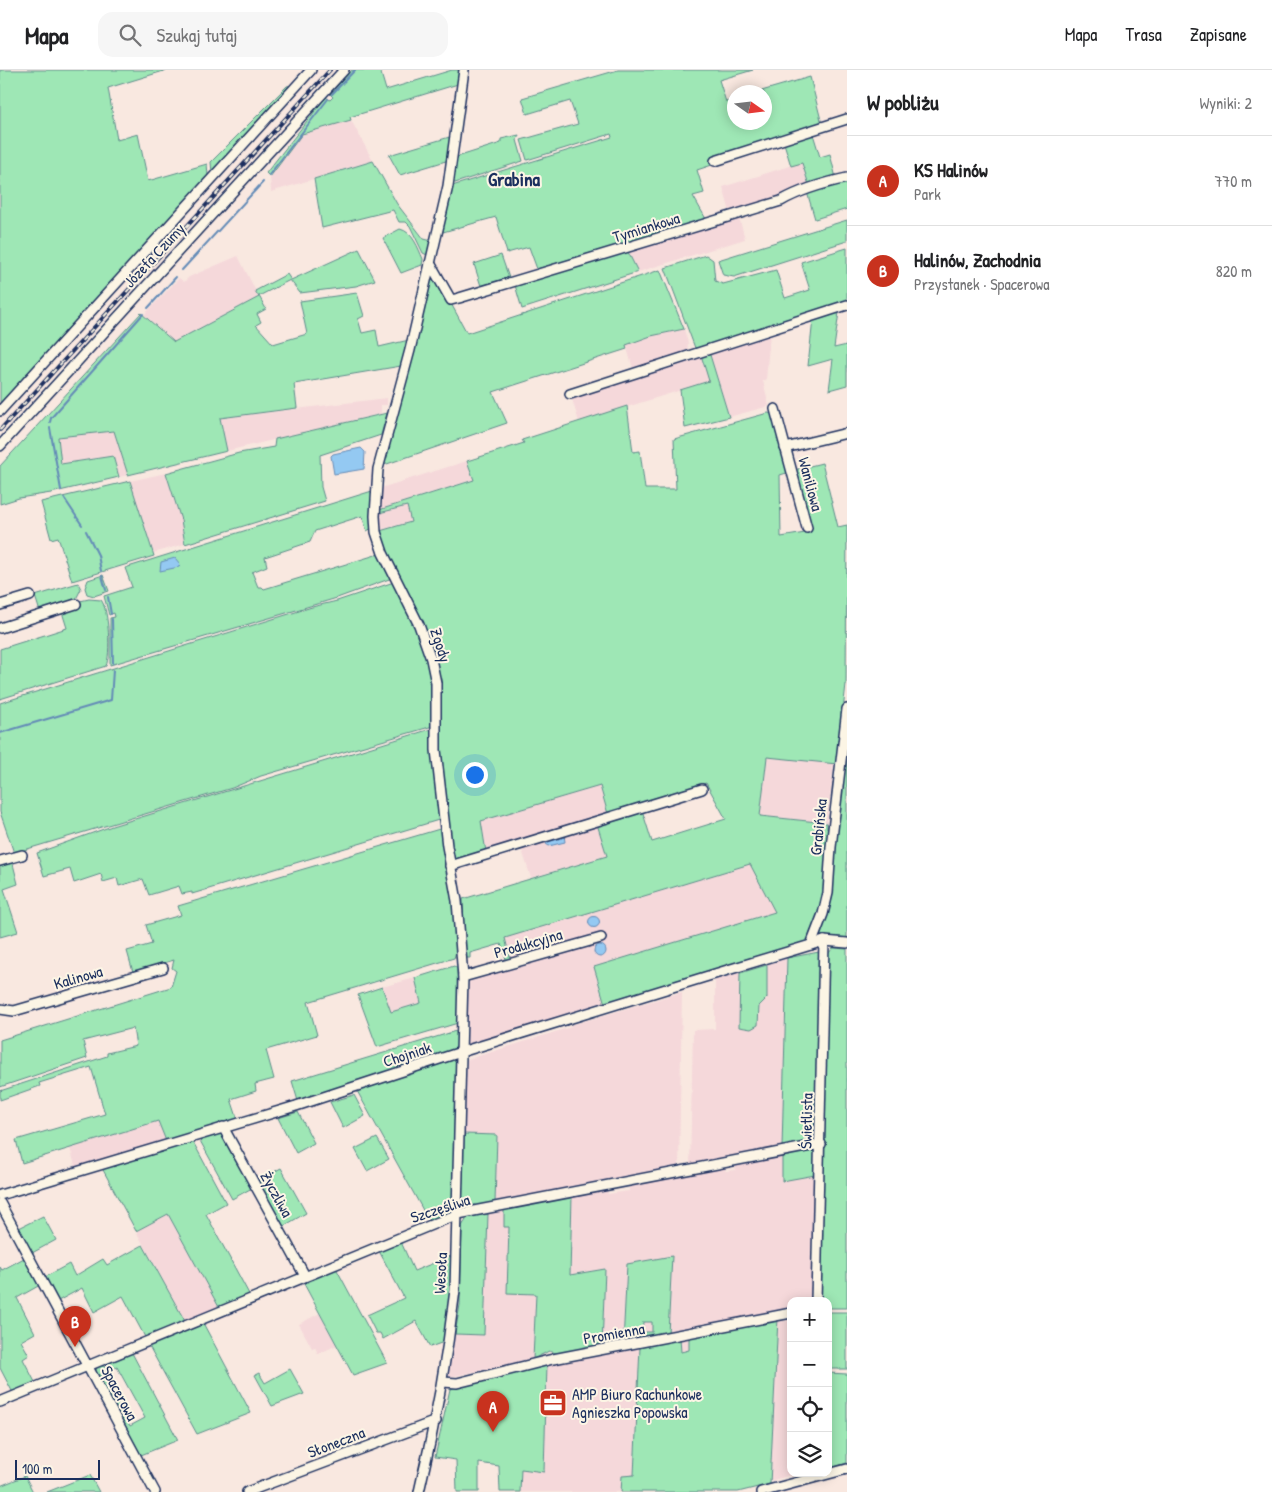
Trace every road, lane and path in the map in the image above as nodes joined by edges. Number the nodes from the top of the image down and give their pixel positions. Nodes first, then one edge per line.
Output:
1 (311, 70) edge
2 (344, 70) edge
3 (464, 70) edge
4 (847, 119) edge
5 (715, 161) dead end
6 (847, 178) edge
7 (430, 262) junction
8 (847, 304) edge
9 (570, 394) dead end
10 (775, 409) dead end
11 (0, 411) edge
12 (847, 433) edge
13 (0, 446) edge
14 (785, 448) junction
15 (807, 528) dead end
16 (30, 596) dead end
17 (76, 604) dead end
18 (0, 605) edge
19 (0, 628) edge
20 (847, 710) edge
21 (702, 789) dead end
22 (22, 855) dead end
23 (0, 861) edge
24 (450, 866) junction
25 (601, 938) dead end
26 (824, 941) junction
27 (847, 943) edge
28 (811, 945) junction
29 (163, 968) dead end
30 (463, 977) junction
31 (0, 1009) edge
32 (461, 1052) junction
33 (223, 1127) junction
34 (821, 1144) junction
35 (0, 1195) edge
36 (0, 1204) edge
37 (458, 1214) junction
38 (305, 1276) junction
39 (816, 1297) edge
40 (787, 1315) edge
41 (89, 1367) junction
42 (443, 1382) junction
43 (0, 1402) edge
44 (436, 1421) junction
45 (847, 1470) edge
46 (832, 1472) edge
47 (812, 1477) edge
48 (155, 1492) edge
49 (247, 1492) edge
50 (419, 1492) edge
51 (761, 1492) edge

1 - 11 street
2 - 13 street, Józefa Czumy
3 - 7 street, Zgody
4 - 5 street
6 - 7 street, Tymiankowa
7 - 24 street, Zgody
8 - 9 street
10 - 14 street, Waniliowa
12 - 14 street, Waniliowa
14 - 15 street, Waniliowa
16 - 18 street
17 - 19 street
20 - 28 street, Grabińska
21 - 24 street
22 - 23 street
24 - 30 street, Zgody
25 - 30 street, Produkcyjna
26 - 27 street
26 - 28 street, Chojniak
26 - 34 street, Świetlista
28 - 32 street, Chojniak
29 - 31 street, Kalinowa
30 - 32 street, Zgody
32 - 33 street, Chojniak
32 - 37 street, Wesoła
33 - 35 street, Chojniak
33 - 38 street, Życzliwa
34 - 37 street, Szczęśliwa
34 - 39 street, Świetlista
36 - 41 street, Spacerowa
37 - 38 street, Szczęśliwa
37 - 42 street, Wesoła
38 - 41 street, Szczęśliwa
40 - 42 street, Promienna
41 - 43 street, Szczęśliwa
41 - 48 street, Spacerowa
42 - 44 street, Wesoła
44 - 49 street, Słoneczna
44 - 50 street, Wesoła
45 - 46 street
47 - 51 street

